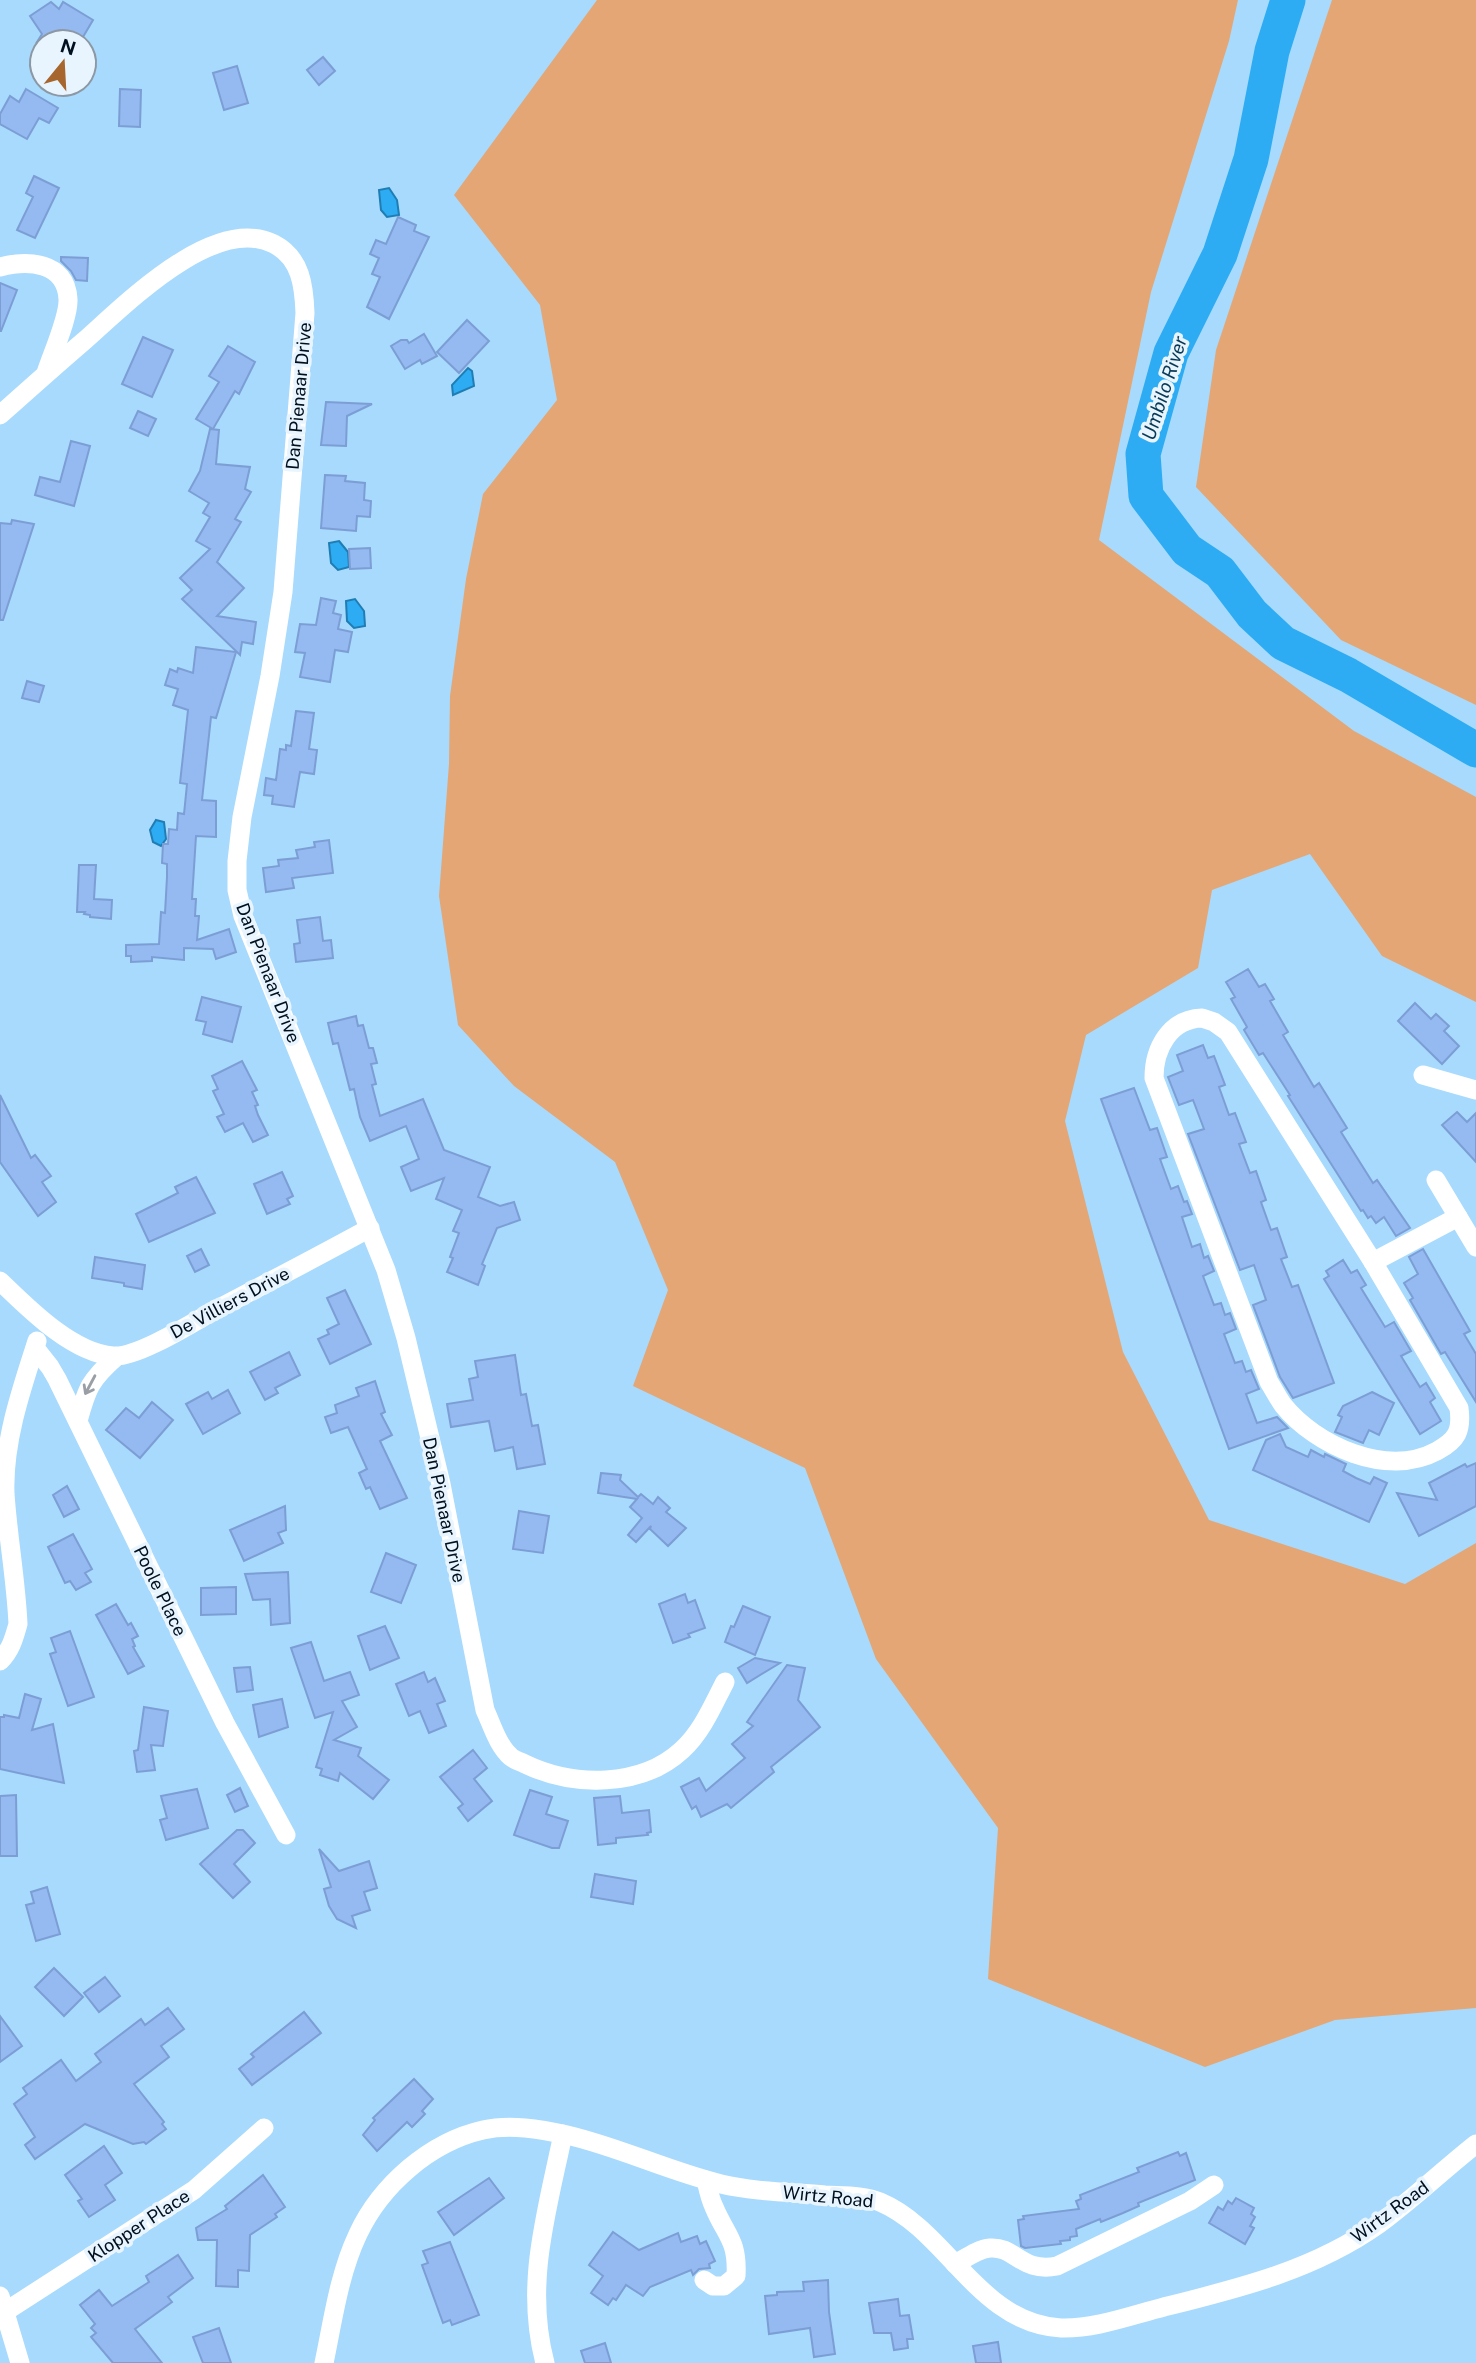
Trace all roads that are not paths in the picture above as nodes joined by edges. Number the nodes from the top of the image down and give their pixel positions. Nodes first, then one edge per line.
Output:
1 (0, 267) edge
2 (46, 374) junction
3 (0, 415) edge
4 (1423, 1075) dead end
5 (1476, 1090) edge
6 (1436, 1181) dead end
7 (1458, 1217) junction
8 (370, 1228) junction
9 (1476, 1247) edge
10 (1373, 1262) junction
11 (0, 1281) edge
12 (44, 1320) junction
13 (35, 1348) junction
14 (116, 1357) junction
15 (78, 1422) junction
16 (0, 1661) edge
17 (725, 1682) dead end
18 (286, 1835) dead end
19 (264, 2128) dead end
20 (563, 2134) junction
21 (1476, 2144) edge
22 (706, 2180) junction
23 (1214, 2185) dead end
24 (955, 2264) junction
25 (704, 2280) dead end
26 (2, 2307) edge
27 (20, 2363) edge
28 (324, 2363) edge
29 (545, 2363) edge

1 - 2 street
2 - 3 street, Dan Pienaar Drive
2 - 8 street, Dan Pienaar Drive
4 - 5 street
6 - 7 street
7 - 9 street
7 - 10 street
8 - 14 street, De Villiers Drive
8 - 17 street, Dan Pienaar Drive
10 - 10 street
11 - 12 street
12 - 13 street
12 - 14 street
13 - 15 street, Poole Place
13 - 16 street
14 -> 15 street
15 - 18 street, Poole Place
19 - 26 street, Klopper Place
20 - 22 street, Wirtz Road
20 - 28 street, Wirtz Road
20 - 29 street
21 - 24 street, Wirtz Road
22 - 24 street, Wirtz Road
22 - 25 street
23 - 24 street
26 - 27 street

